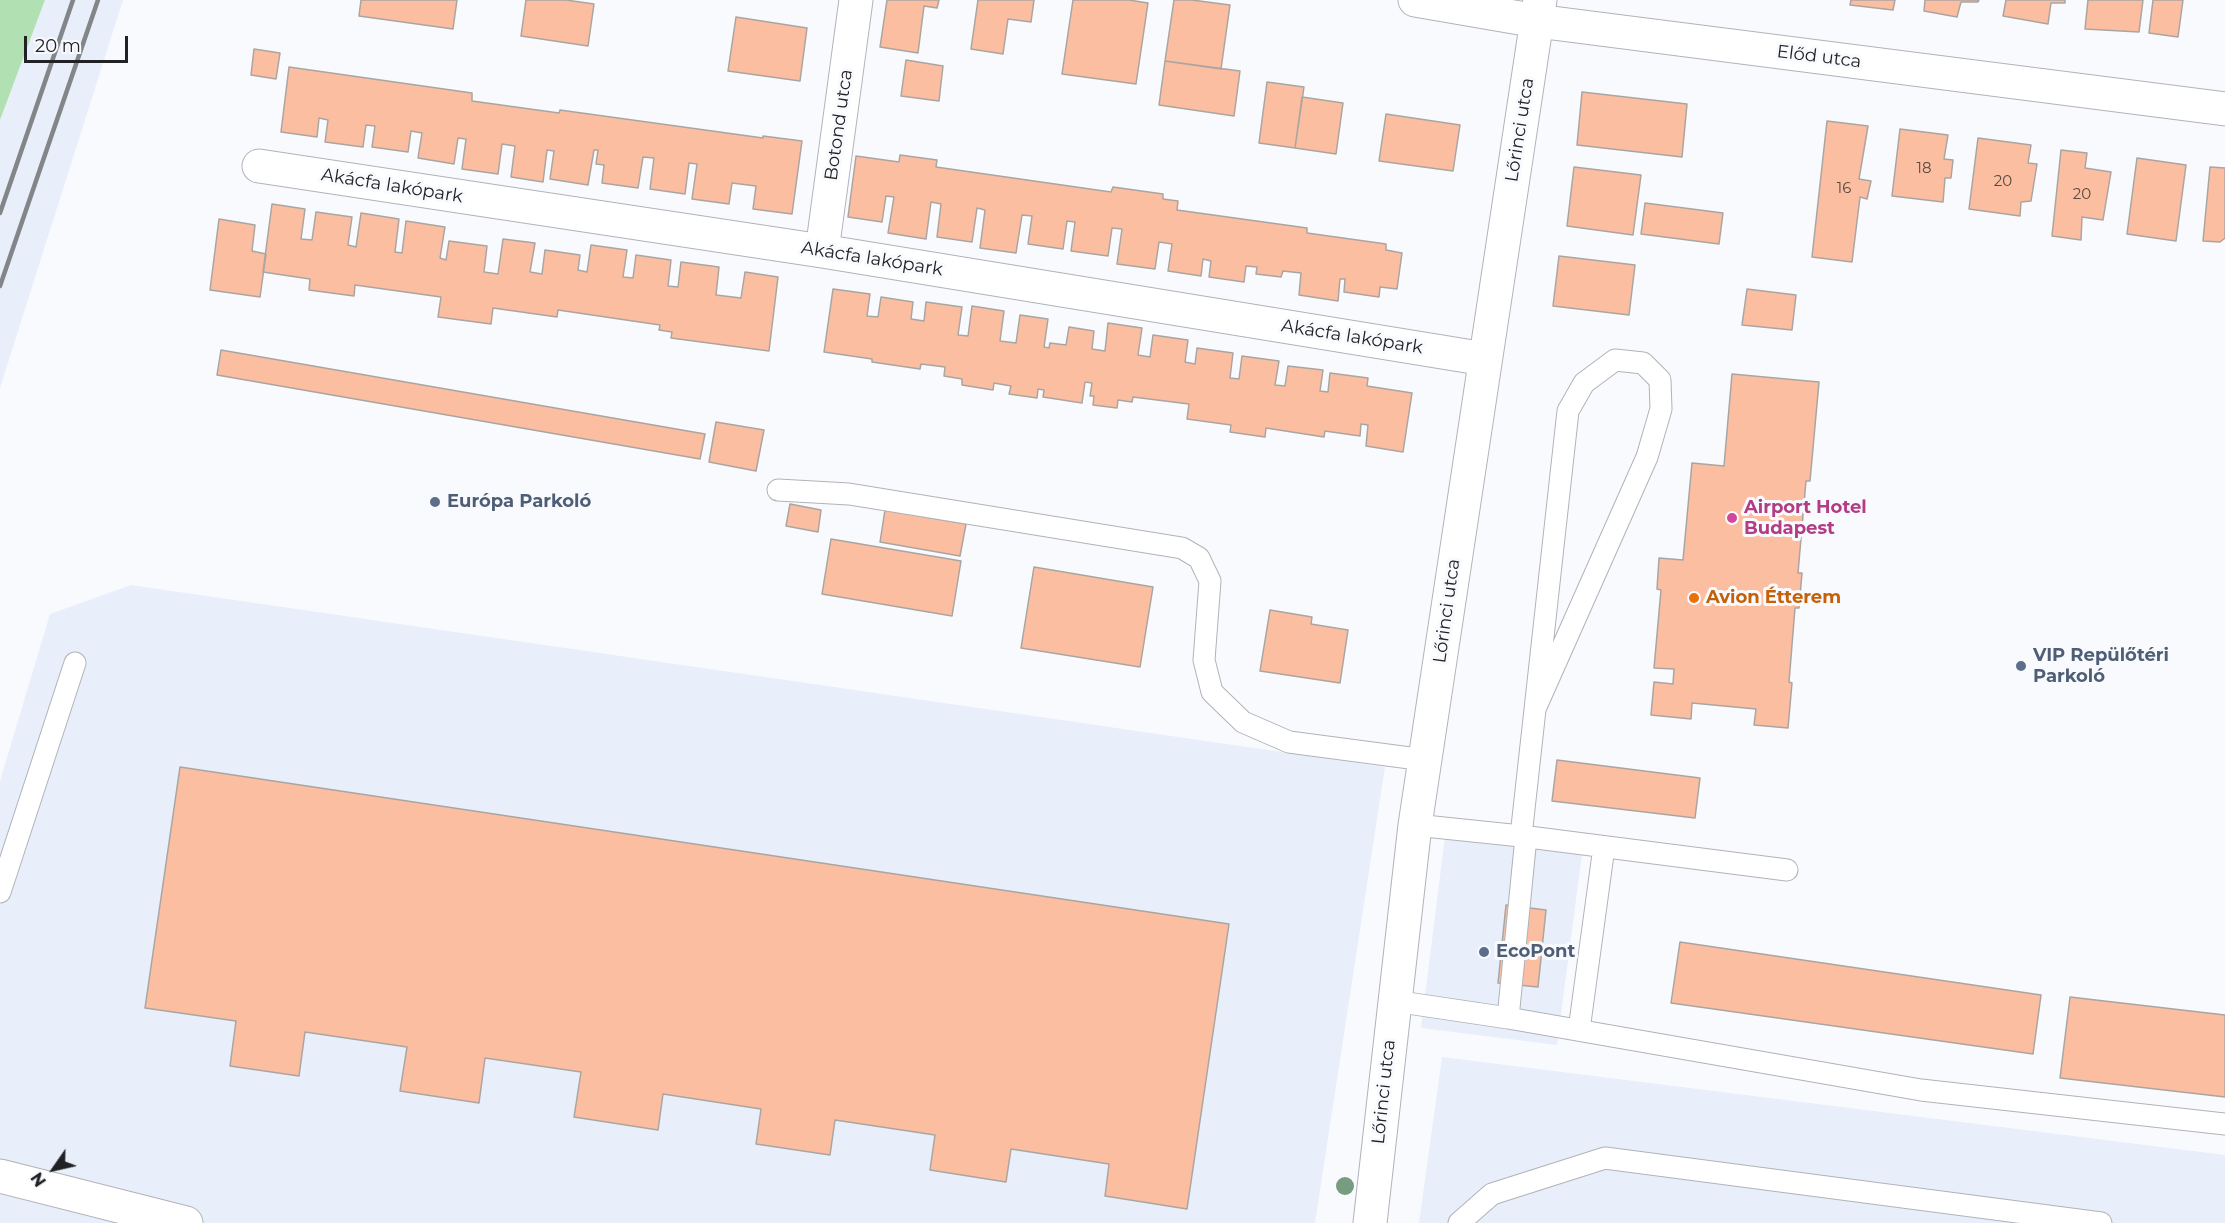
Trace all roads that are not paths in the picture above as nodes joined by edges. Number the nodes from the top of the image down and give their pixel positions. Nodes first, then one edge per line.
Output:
1 (856, 0) edge
2 (1415, 0) edge
3 (1538, 11) edge
4 (2225, 109) edge
5 (259, 166) dead end
6 (822, 251) junction
7 (1485, 359) junction
8 (778, 490) dead end
9 (75, 663) dead end
10 (1535, 709) junction
11 (1425, 760) junction
12 (1415, 825) junction
13 (1524, 837) junction
14 (1604, 847) junction
15 (1786, 870) dead end
16 (0, 892) edge
17 (1394, 1001) junction
18 (1508, 1018) junction
19 (1579, 1030) junction
20 (2225, 1124) edge
21 (0, 1176) edge
22 (186, 1223) edge
23 (1370, 1223) edge
24 (1459, 1223) edge
25 (2101, 1223) edge

1 - 6 street, Botond utca
2 - 3 street, Előd utca
3 - 4 street, Előd utca
3 - 7 street, Lőrinci utca
5 - 6 street, Akácfa lakópark
6 - 7 street, Akácfa lakópark
7 - 11 street, Lőrinci utca
8 - 11 lane
9 - 16 lane
10 - 10 lane
10 - 13 lane
11 - 12 street, Lőrinci utca
12 - 13 lane
12 - 17 street, Lőrinci utca
13 - 14 lane
13 - 18 lane
14 - 15 lane
14 - 19 lane
17 - 18 lane
17 - 23 street, Lőrinci utca
18 - 19 lane
19 - 20 lane
21 - 22 street
24 - 25 lane

